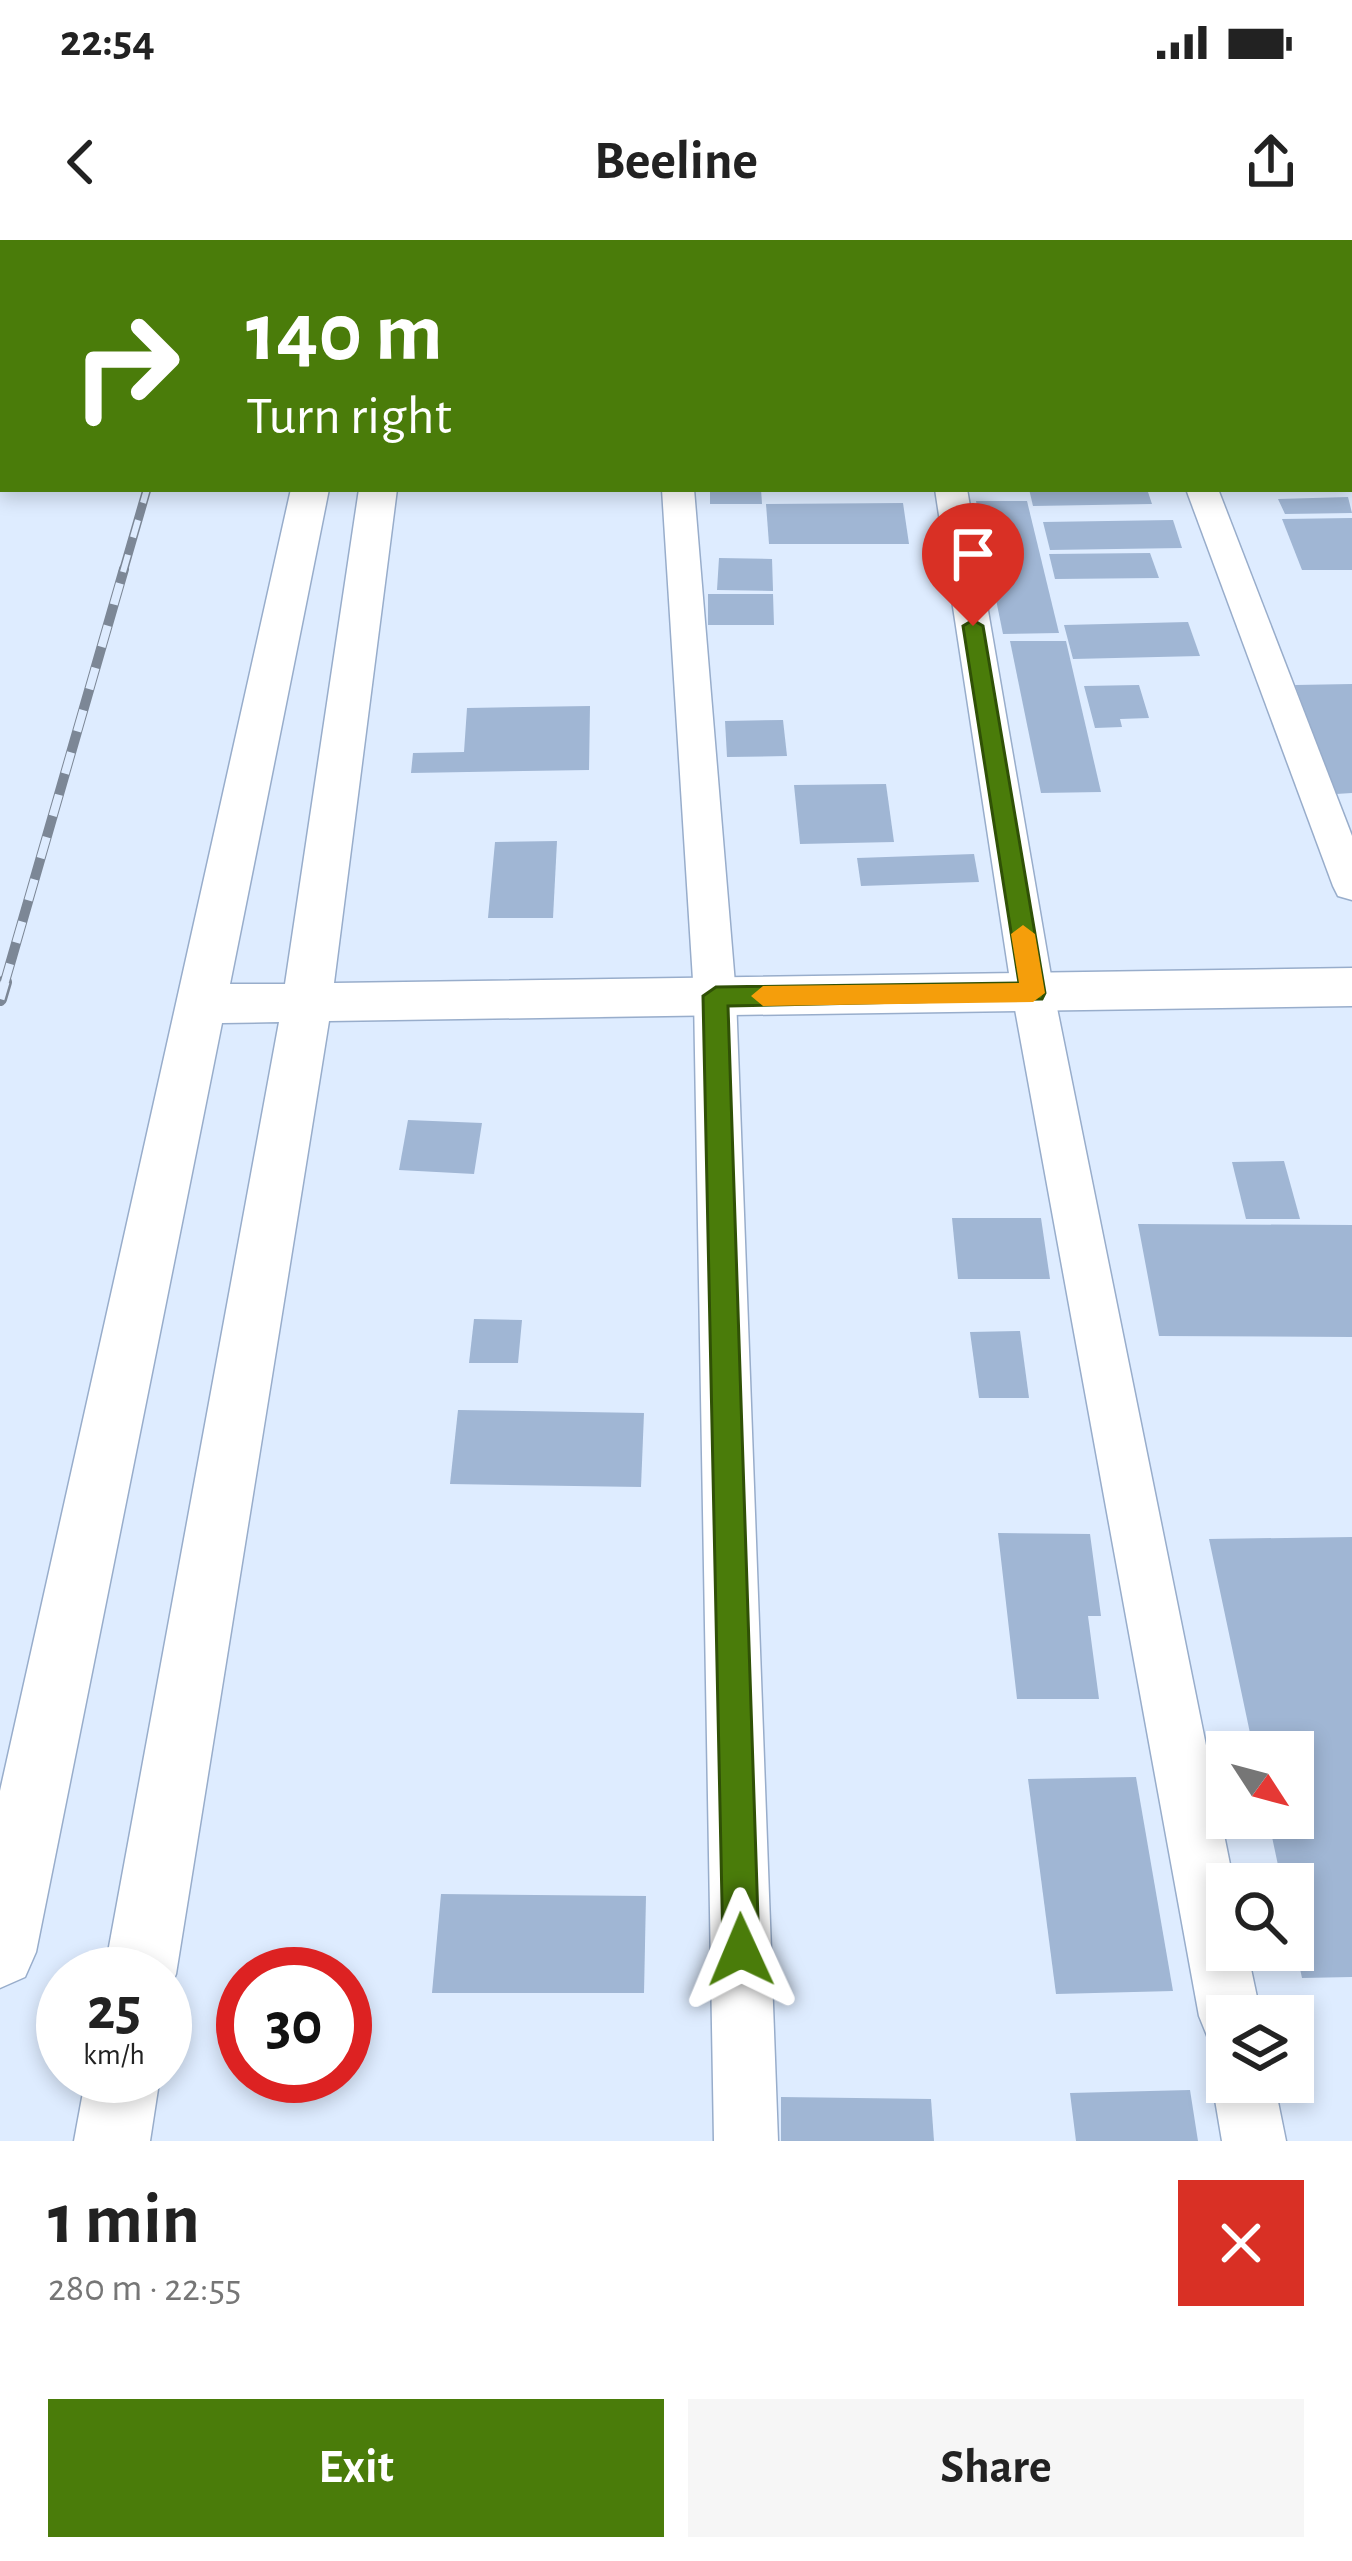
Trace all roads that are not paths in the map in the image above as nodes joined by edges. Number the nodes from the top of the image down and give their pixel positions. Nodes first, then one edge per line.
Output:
1 (309, 492) edge
2 (378, 492) edge
3 (678, 492) edge
4 (951, 492) edge
5 (1203, 492) edge
6 (1352, 886) edge
7 (1352, 987) edge
8 (1033, 993) junction
9 (716, 996) junction
10 (201, 1004) junction
11 (308, 1004) junction
12 (145, 1947) edge
13 (0, 1952) edge
14 (1226, 1995) edge
15 (118, 2103) edge
16 (1247, 2103) edge
17 (112, 2141) edge
18 (746, 2141) edge
19 (1254, 2141) edge

1 - 10 street
2 - 11 street
3 - 9 street
4 - 8 street
5 - 6 street
7 - 8 street
8 - 9 street
8 - 14 street
9 - 11 street
9 - 18 street
10 - 11 street
10 - 13 street
11 - 12 street
15 - 17 street
16 - 19 street

